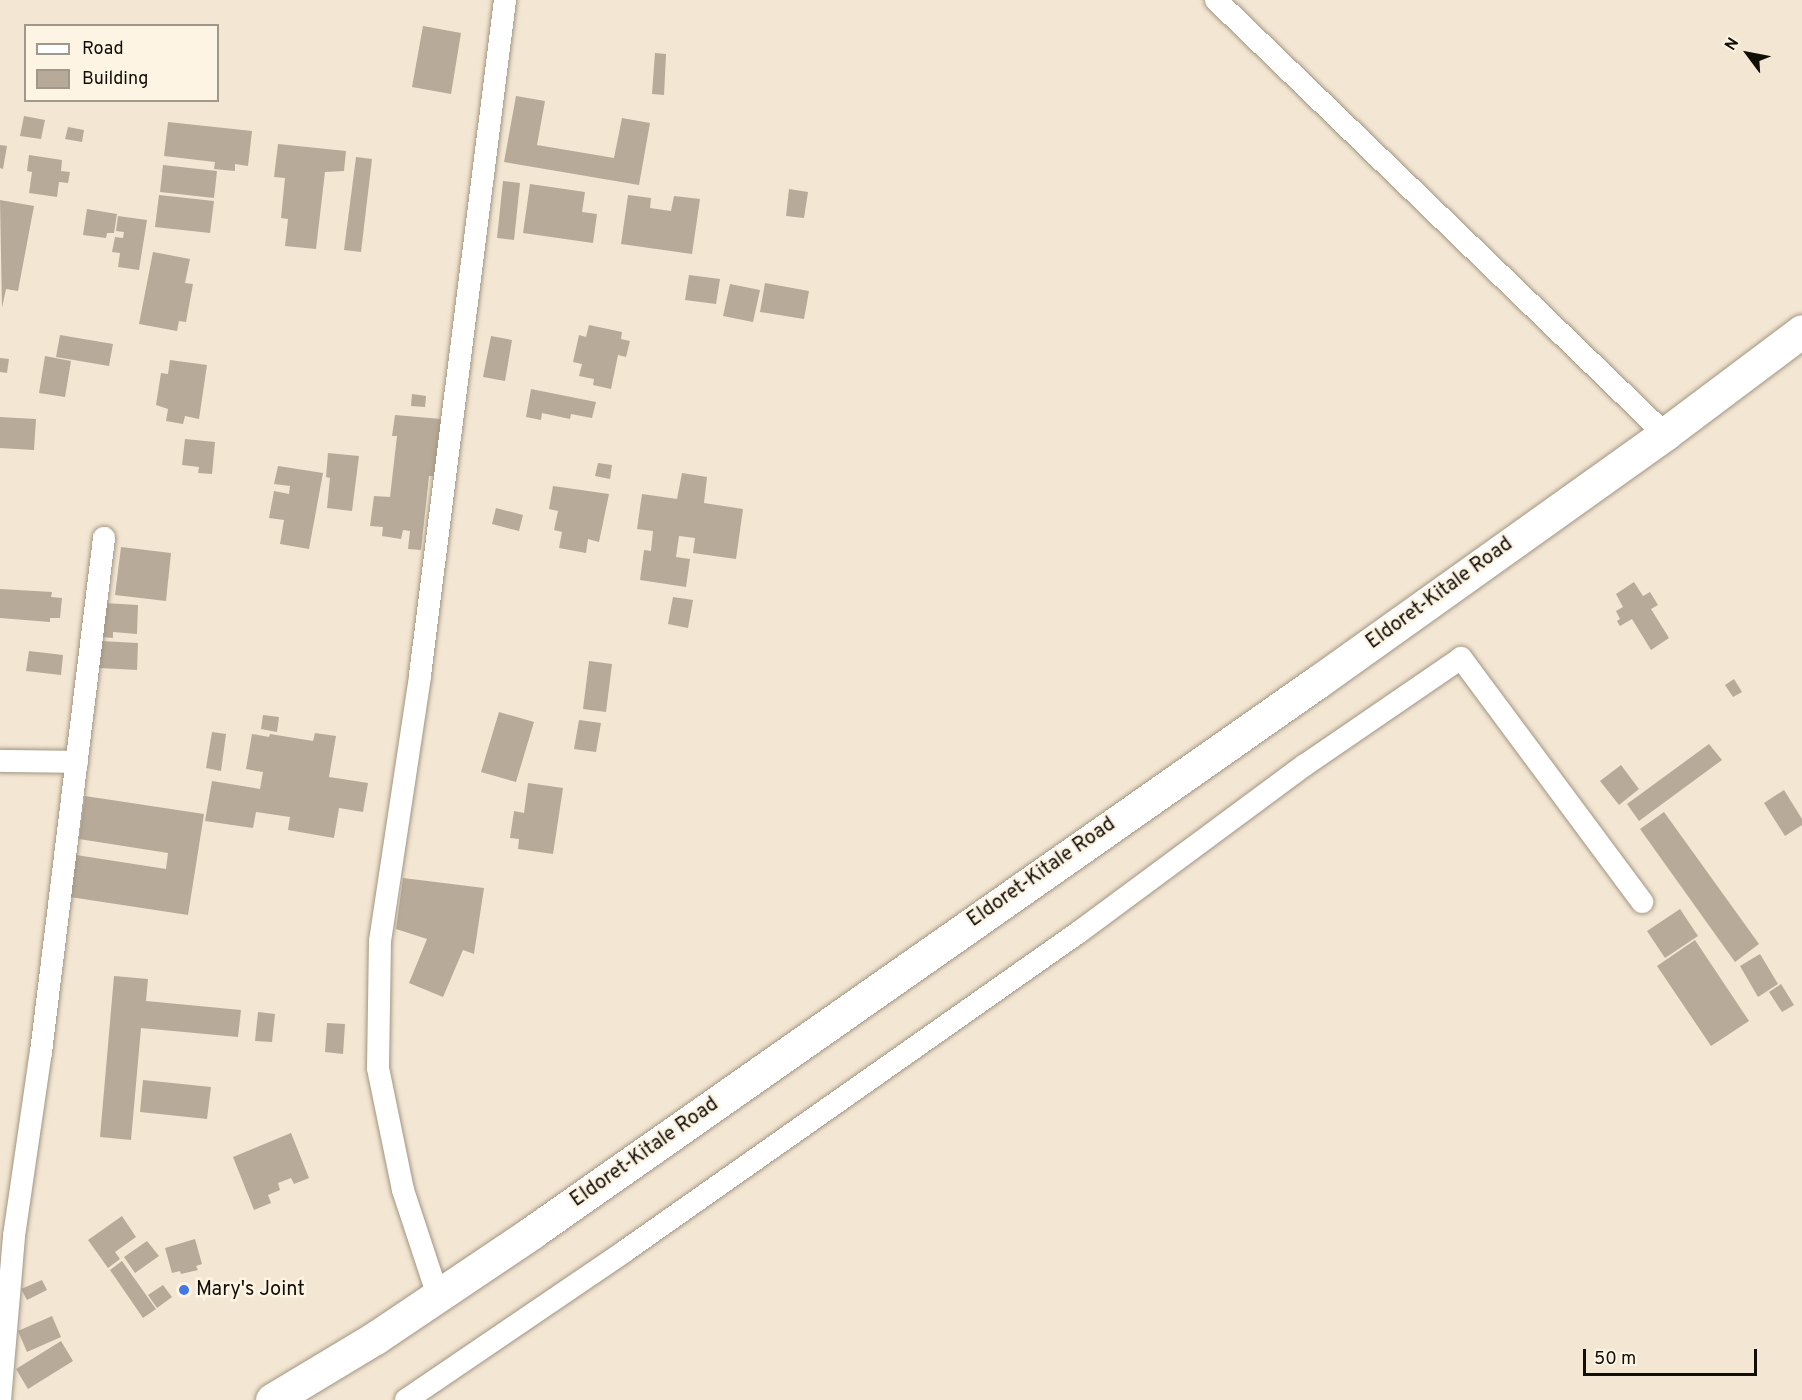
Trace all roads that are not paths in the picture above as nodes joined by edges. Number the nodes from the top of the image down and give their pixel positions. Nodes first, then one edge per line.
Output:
1 (505, 0) edge
2 (1216, 0) edge
3 (1802, 331) edge
4 (1665, 434) junction
5 (104, 538) dead end
6 (0, 761) edge
7 (77, 762) junction
8 (1642, 902) dead end
9 (7, 1238) edge
10 (438, 1296) junction
11 (0, 1400) edge
12 (272, 1400) edge
13 (406, 1400) edge

1 - 10 street
2 - 4 street
3 - 4 highway, Eldoret-Kitale Road
4 - 10 highway, Eldoret-Kitale Road
5 - 7 street
6 - 7 street
7 - 9 street
8 - 13 street
9 - 11 street
10 - 12 highway, Eldoret-Kitale Road

